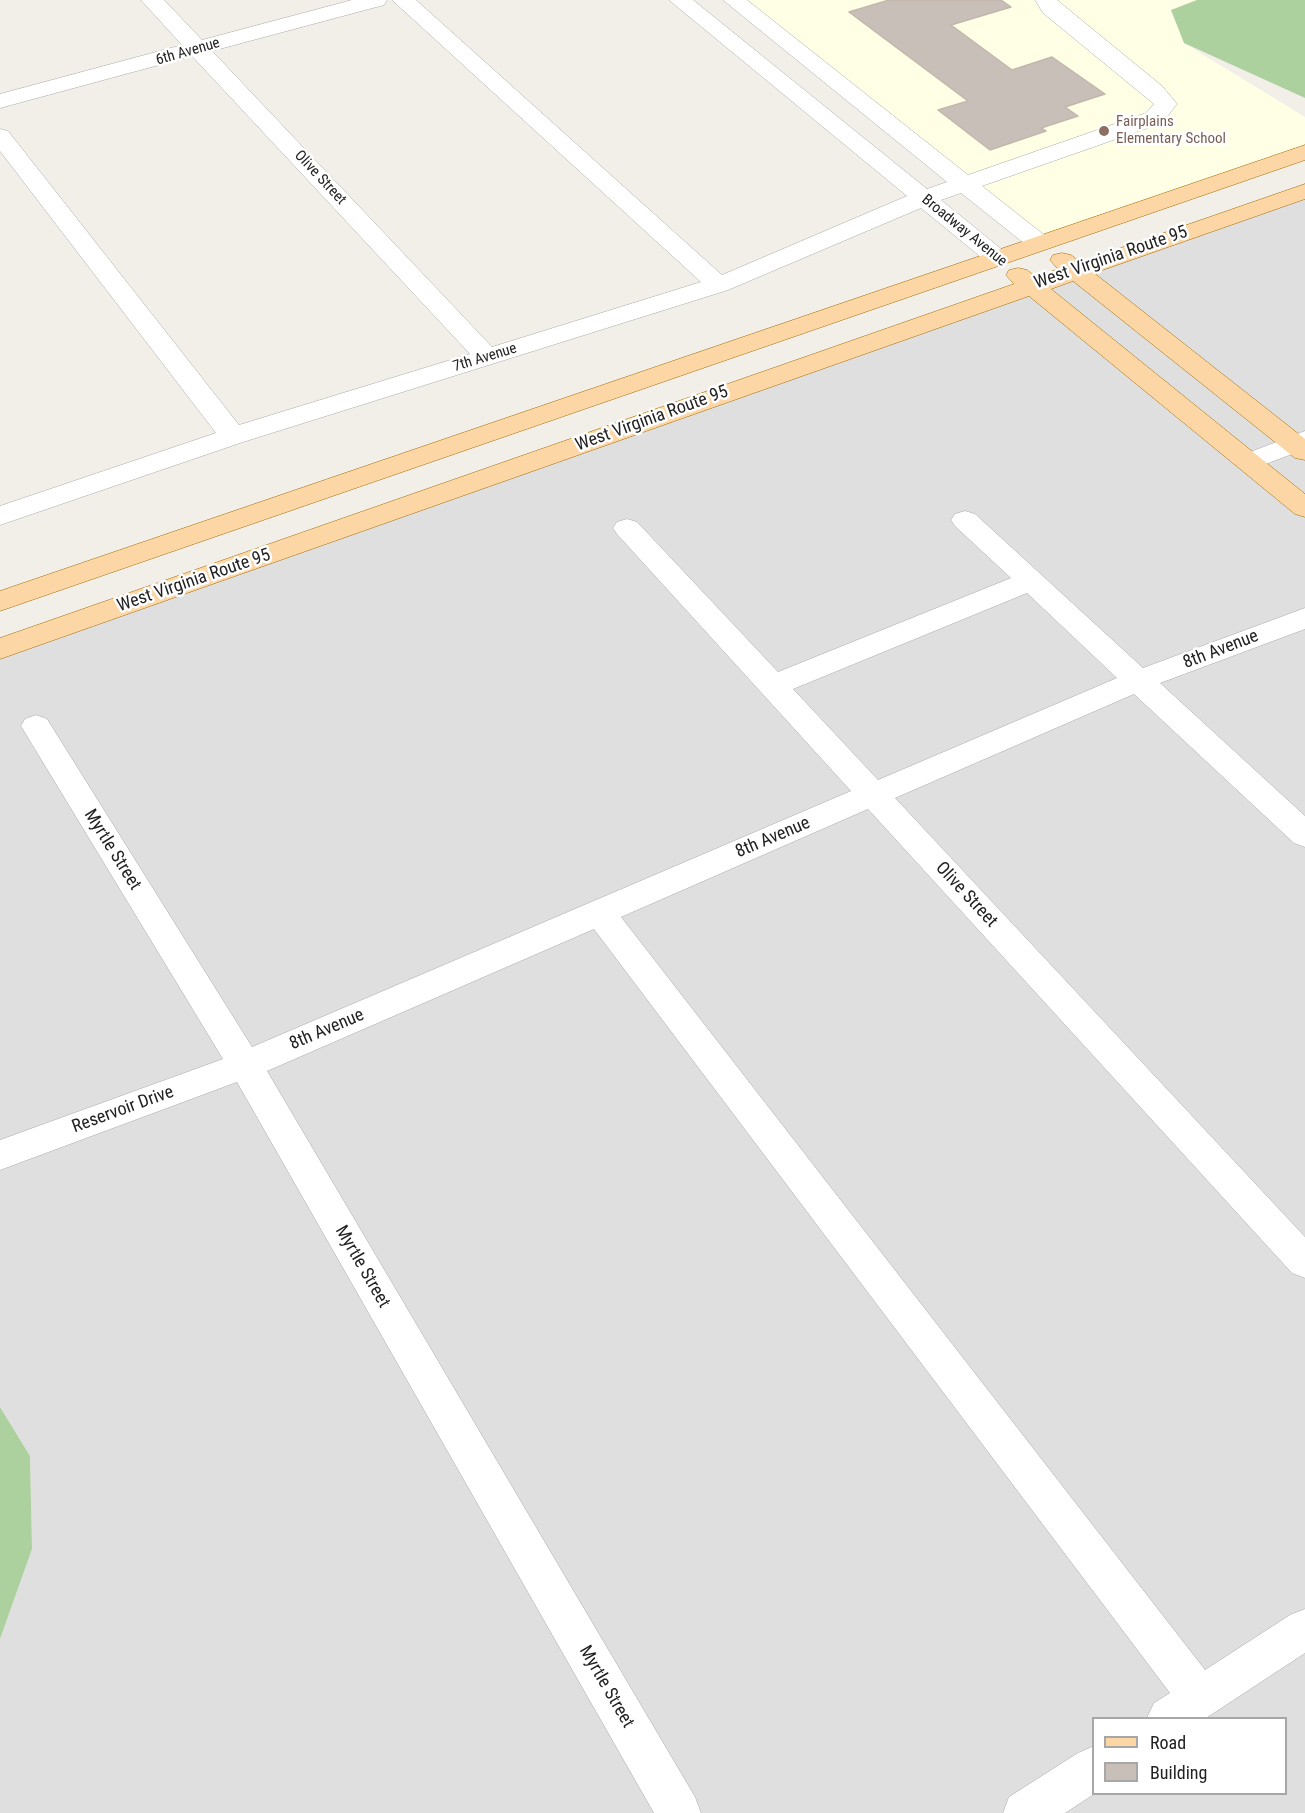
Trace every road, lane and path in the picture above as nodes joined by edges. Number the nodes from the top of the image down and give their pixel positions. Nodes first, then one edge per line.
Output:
1 (152, 0) edge
2 (376, 0) edge
3 (403, 0) edge
4 (680, 0) edge
5 (734, 0) edge
6 (1046, 0) edge
7 (199, 48) junction
8 (0, 101) edge
9 (0, 136) edge
10 (1305, 152) edge
11 (963, 184) junction
12 (1305, 191) edge
13 (923, 198) junction
14 (1039, 243) junction
15 (996, 257) junction
16 (1075, 271) junction
17 (719, 285) junction
18 (1032, 286) junction
19 (487, 357) junction
20 (234, 436) junction
21 (1302, 445) edge
22 (1250, 462) junction
23 (1305, 508) edge
24 (0, 516) edge
25 (965, 520) dead end
26 (627, 528) dead end
27 (1031, 581) junction
28 (0, 601) edge
29 (1305, 618) edge
30 (0, 649) edge
31 (1139, 681) junction
32 (773, 686) junction
33 (36, 726) dead end
34 (874, 795) junction
35 (1305, 835) edge
36 (600, 913) junction
37 (245, 1065) junction
38 (0, 1155) edge
39 (1305, 1262) edge
40 (1305, 1629) edge
41 (1184, 1708) edge
42 (1092, 1769) edge
43 (680, 1813) edge
44 (1025, 1813) edge

1 - 7 street, Olive Street
2 - 7 street, 6th Avenue
3 - 17 street
4 - 13 street, Broadway Avenue
5 - 11 street, Broadway Avenue
6 - 11 street, 7th Avenue
7 - 8 street, 6th Avenue
7 - 19 street, Olive Street
9 - 20 street
10 - 14 main road, West Virginia Route 95
11 - 13 street, 7th Avenue
11 - 14 street, Broadway Avenue
12 - 16 main road, West Virginia Route 95
13 - 15 street, Broadway Avenue
13 - 17 street, 7th Avenue
14 - 15 main road, West Virginia Route 95
14 - 16 main road, Broadway Avenue
15 - 18 main road, Broadway Avenue
15 - 28 main road, West Virginia Route 95
16 - 18 main road, West Virginia Route 95
16 - 21 main road, Broadway Avenue
17 - 19 street, 7th Avenue
18 - 22 main road, Broadway Avenue
18 - 30 main road, West Virginia Route 95
19 - 20 street, 7th Avenue
20 - 24 street, 7th Avenue
21 - 22 street
22 - 23 main road, Broadway Avenue
25 - 27 street
26 - 32 street, Olive Street
27 - 31 street
27 - 32 street
29 - 31 street, 8th Avenue
31 - 34 street, 8th Avenue
31 - 35 street
32 - 34 street, Olive Street
33 - 37 street, Myrtle Street
34 - 36 street, 8th Avenue
34 - 39 street, Olive Street
36 - 37 street, 8th Avenue
36 - 41 street
37 - 38 street, Reservoir Drive
37 - 43 street, Myrtle Street
40 - 41 street
42 - 44 street

